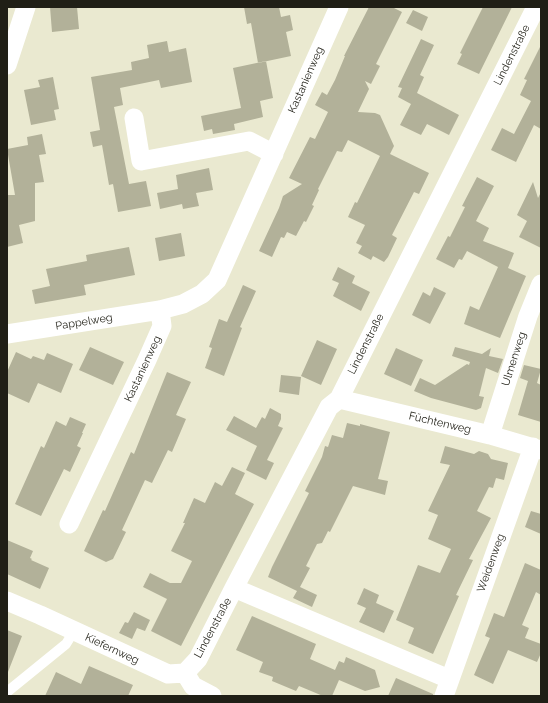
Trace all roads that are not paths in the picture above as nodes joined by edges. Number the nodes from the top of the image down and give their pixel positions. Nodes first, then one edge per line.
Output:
1 (26, 7) edge
2 (339, 7) edge
3 (536, 7) edge
4 (7, 66) edge
5 (134, 118) dead end
6 (274, 154) junction
7 (541, 284) edge
8 (160, 310) junction
9 (7, 334) edge
10 (338, 399) junction
11 (490, 435) junction
12 (537, 449) edge
13 (69, 524) dead end
14 (234, 588) junction
15 (7, 601) edge
16 (74, 631) junction
17 (185, 673) junction
18 (447, 687) edge
19 (7, 692) edge
20 (212, 696) edge

1 - 4 street
2 - 6 street, Kastanienweg
3 - 10 street, Lindenstraße
5 - 6 street
6 - 8 street, Kastanienweg
7 - 11 street, Ulmenweg
8 - 9 street, Pappelweg
8 - 13 street, Kastanienweg
10 - 11 street, Füchtenweg
10 - 14 street, Lindenstraße
11 - 12 street, Füchtenweg
12 - 18 street, Weidenweg
14 - 17 street, Lindenstraße
14 - 18 street, Weidenweg
15 - 16 street, Kiefernweg
16 - 17 street, Kiefernweg
16 - 19 lane
17 - 20 street

